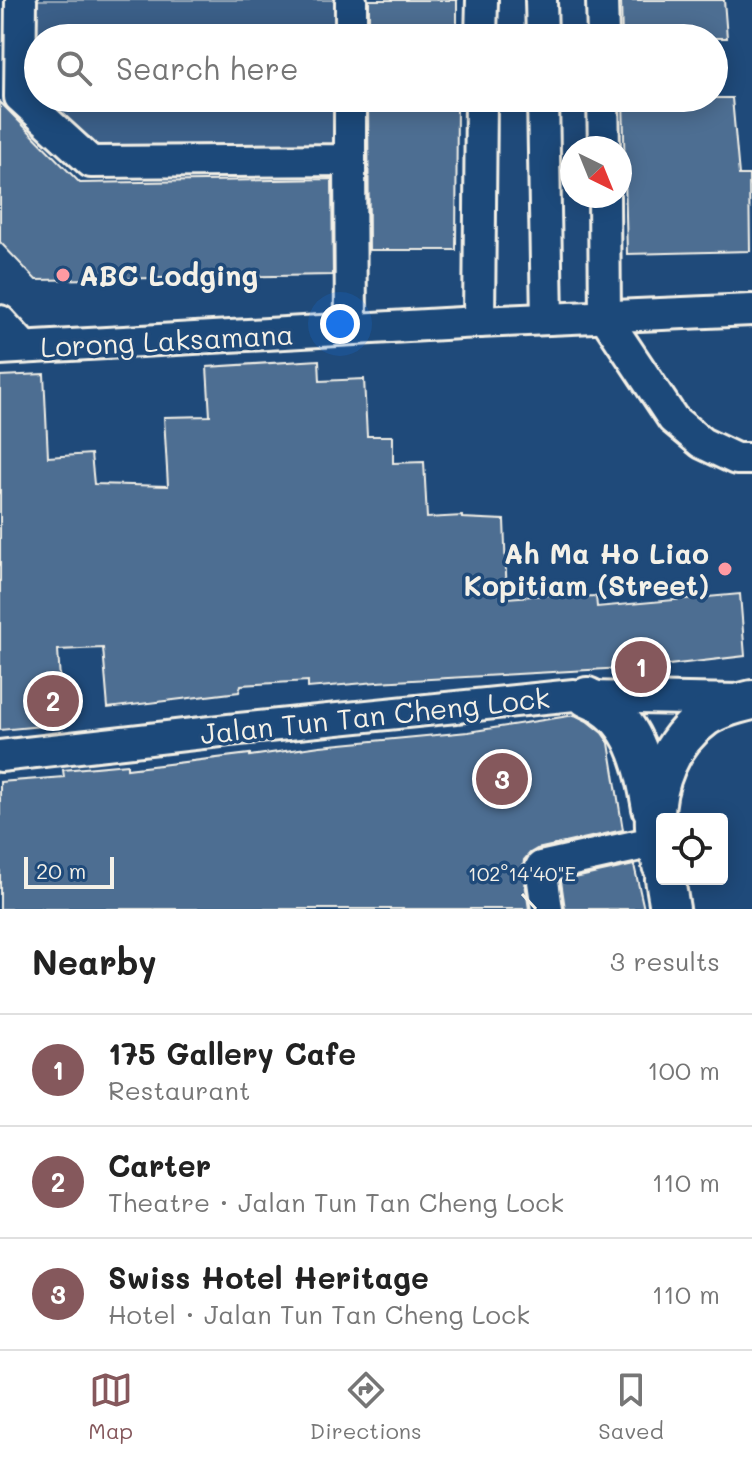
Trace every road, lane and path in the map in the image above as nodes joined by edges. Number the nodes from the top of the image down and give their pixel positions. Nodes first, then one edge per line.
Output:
1 (21, 0) edge
2 (351, 0) edge
3 (482, 0) edge
4 (541, 0) edge
5 (602, 0) edge
6 (351, 24) edge
7 (481, 24) edge
8 (542, 24) edge
9 (603, 24) edge
10 (24, 101) edge
11 (36, 112) edge
12 (350, 112) edge
13 (481, 112) edge
14 (543, 112) edge
15 (603, 112) edge
16 (604, 136) edge
17 (350, 160) junction
18 (604, 208) edge
19 (752, 310) edge
20 (605, 317) junction
21 (547, 319) junction
22 (0, 321) edge
23 (479, 322) junction
24 (351, 329) junction
25 (12, 348) edge
26 (752, 459) edge
27 (587, 697) junction
28 (752, 700) edge
29 (0, 756) edge
30 (657, 813) edge
31 (656, 832) edge
32 (656, 844) edge
33 (666, 885) edge
34 (547, 909) edge
35 (670, 909) edge

1 - 10 street
2 - 6 street
3 - 7 street
4 - 8 street
5 - 9 street
11 - 17 street
12 - 17 street
13 - 23 street
14 - 21 street
15 - 16 street
17 - 24 street
18 - 20 street
19 - 20 street, Lorong Laksamana
20 - 21 street, Lorong Laksamana
20 - 26 street
21 - 23 street, Lorong Laksamana
22 - 25 street
23 - 24 street, Lorong Laksamana
24 - 25 street, Lorong Laksamana
27 - 28 street, Jalan Tun Tan Cheng Lock
27 - 29 street, Jalan Tun Tan Cheng Lock
27 - 31 main road
28 - 30 main road
32 - 34 street
33 - 35 main road

